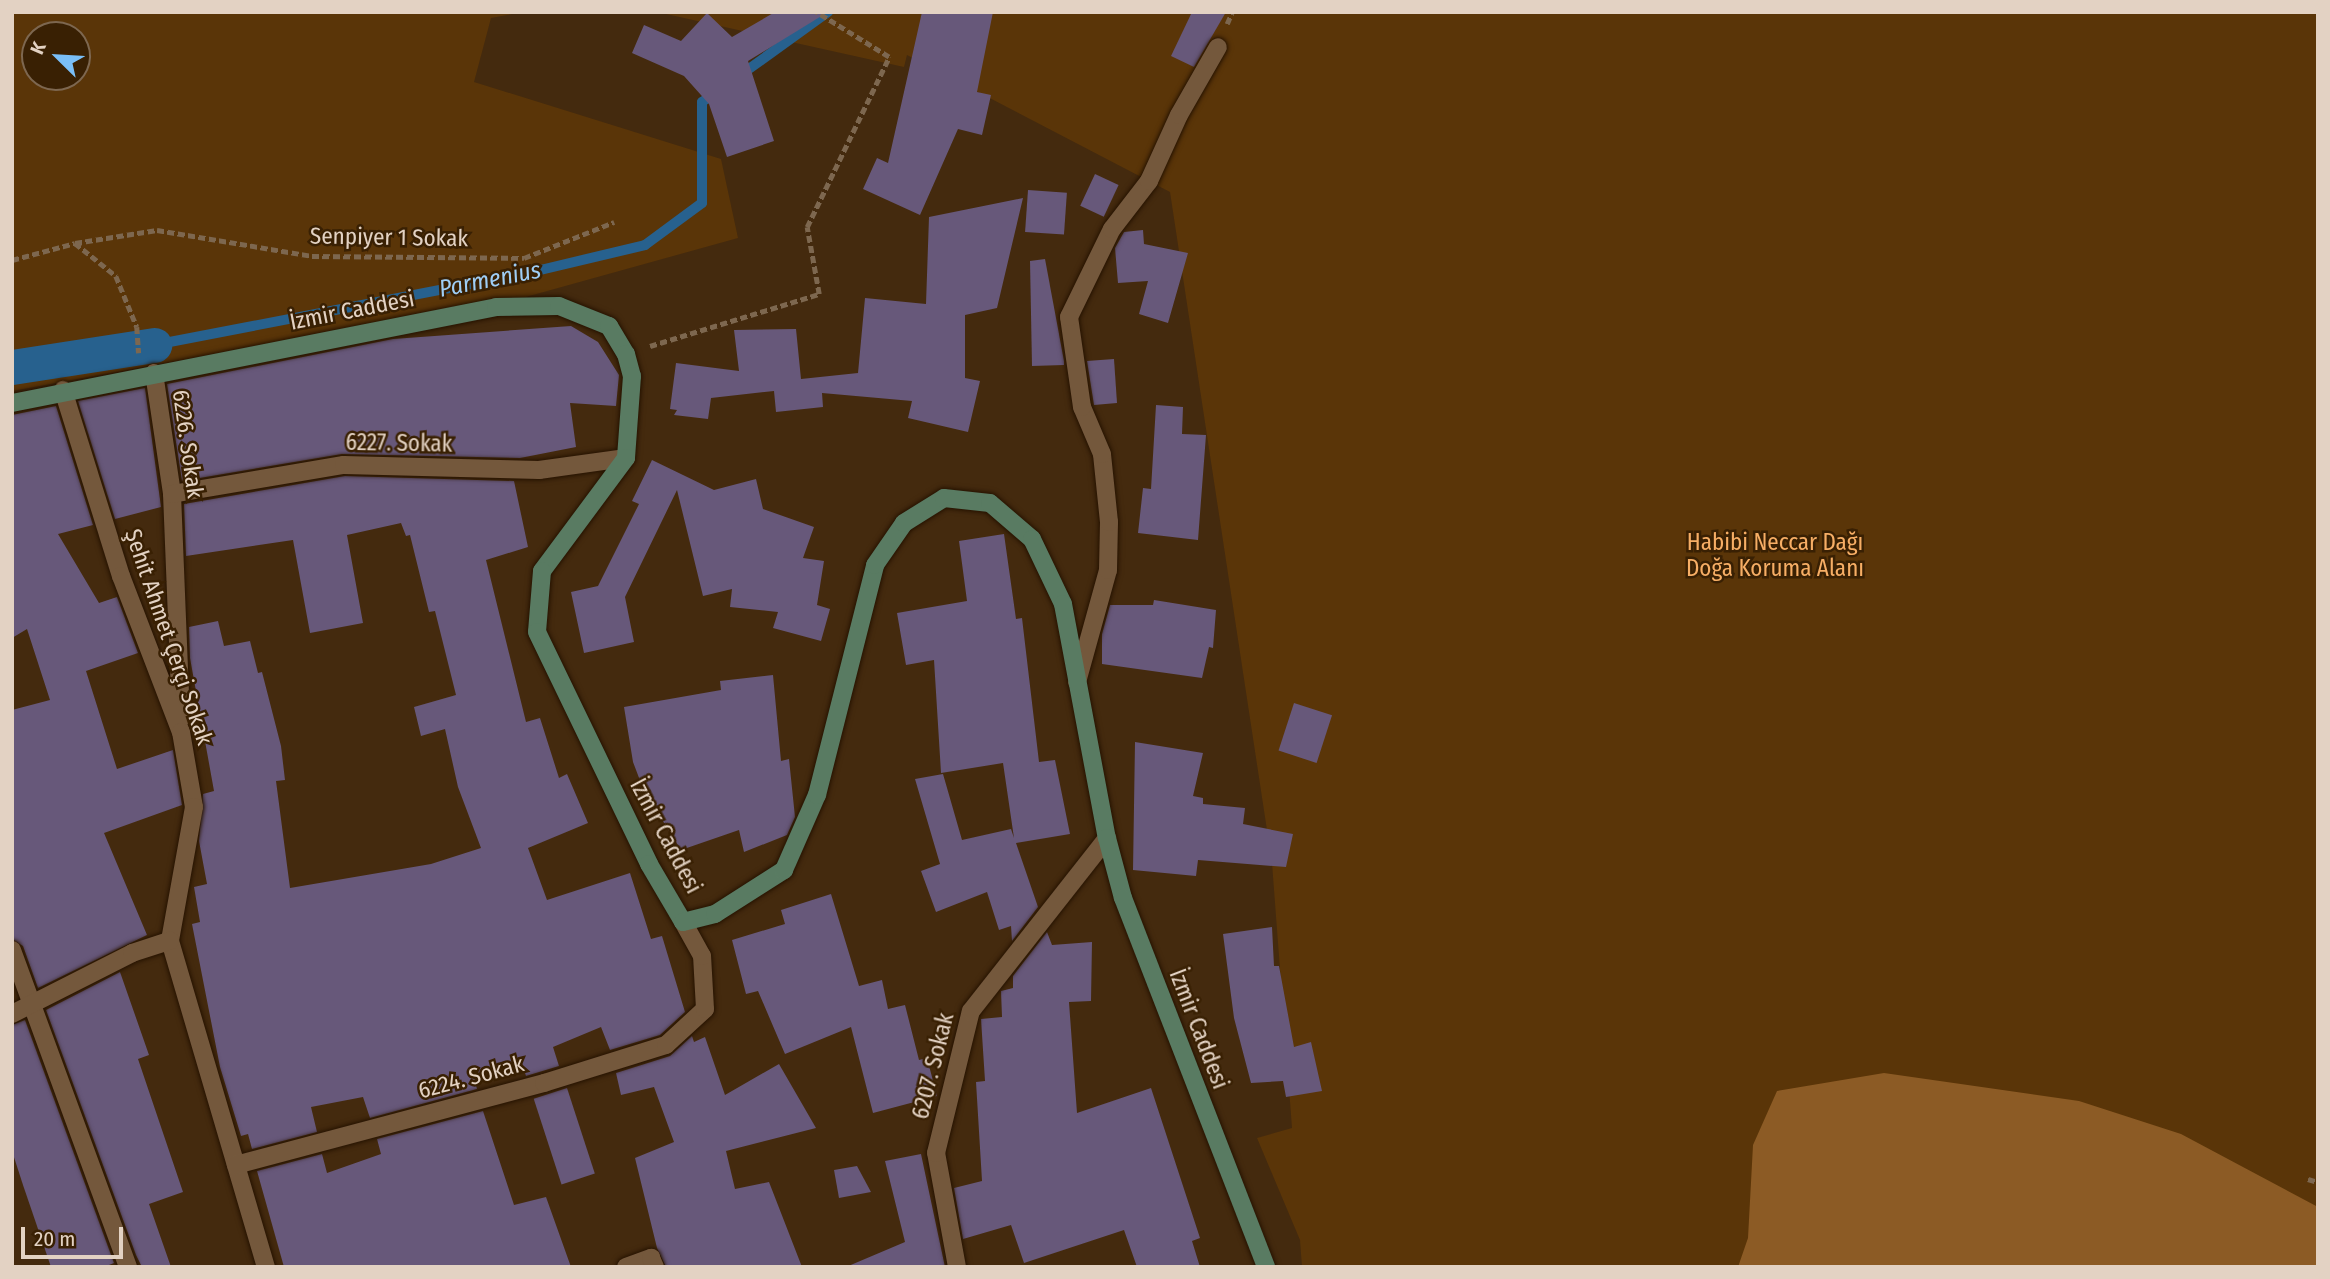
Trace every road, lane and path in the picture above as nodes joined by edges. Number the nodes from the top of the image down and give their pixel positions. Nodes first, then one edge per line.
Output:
1 (816, 12) edge
2 (1218, 47) dead end
3 (614, 222) dead end
4 (75, 243) junction
5 (12, 260) edge
6 (137, 327) dead end
7 (626, 354) junction
8 (154, 373) junction
9 (63, 390) junction
10 (12, 403) edge
11 (626, 458) junction
12 (172, 494) junction
13 (1077, 682) junction
14 (181, 732) junction
15 (1107, 838) junction
16 (683, 922) junction
17 (170, 941) junction
18 (12, 950) edge
19 (32, 1008) junction
20 (12, 1014) edge
21 (236, 1165) junction
22 (2308, 1179) dead end
23 (2318, 1182) edge
24 (128, 1267) edge
25 (266, 1267) edge
26 (626, 1267) edge
27 (655, 1267) edge
28 (957, 1267) edge
29 (1266, 1267) edge

1 - 7 path
2 - 13 street
3 - 4 path, Senpiyer 1 Sokak
4 - 5 path, Senpiyer 1 Sokak
4 - 6 path
7 - 8 street, İzmir Caddesi
7 - 11 street, İzmir Caddesi
8 - 9 street, İzmir Caddesi
8 - 12 street, 6226. Sokak
9 - 10 street, İzmir Caddesi
9 - 14 street, Şehit Ahmet Çerçi Sokak
11 - 12 street, 6227. Sokak
11 - 16 street, İzmir Caddesi
12 - 14 street, 6226. Sokak
13 - 15 street, İzmir Caddesi
13 - 16 street, İzmir Caddesi
14 - 17 street, Şehit Ahmet Çerçi Sokak
15 - 28 street, 6207. Sokak
15 - 29 street, İzmir Caddesi
16 - 21 street, 6224. Sokak
17 - 19 street
17 - 21 street, Şehit Ahmet Çerçi Sokak
18 - 19 street
19 - 20 street
19 - 24 street
21 - 25 street, Şehit Ahmet Çerçi Sokak
22 - 23 path
26 - 27 street

